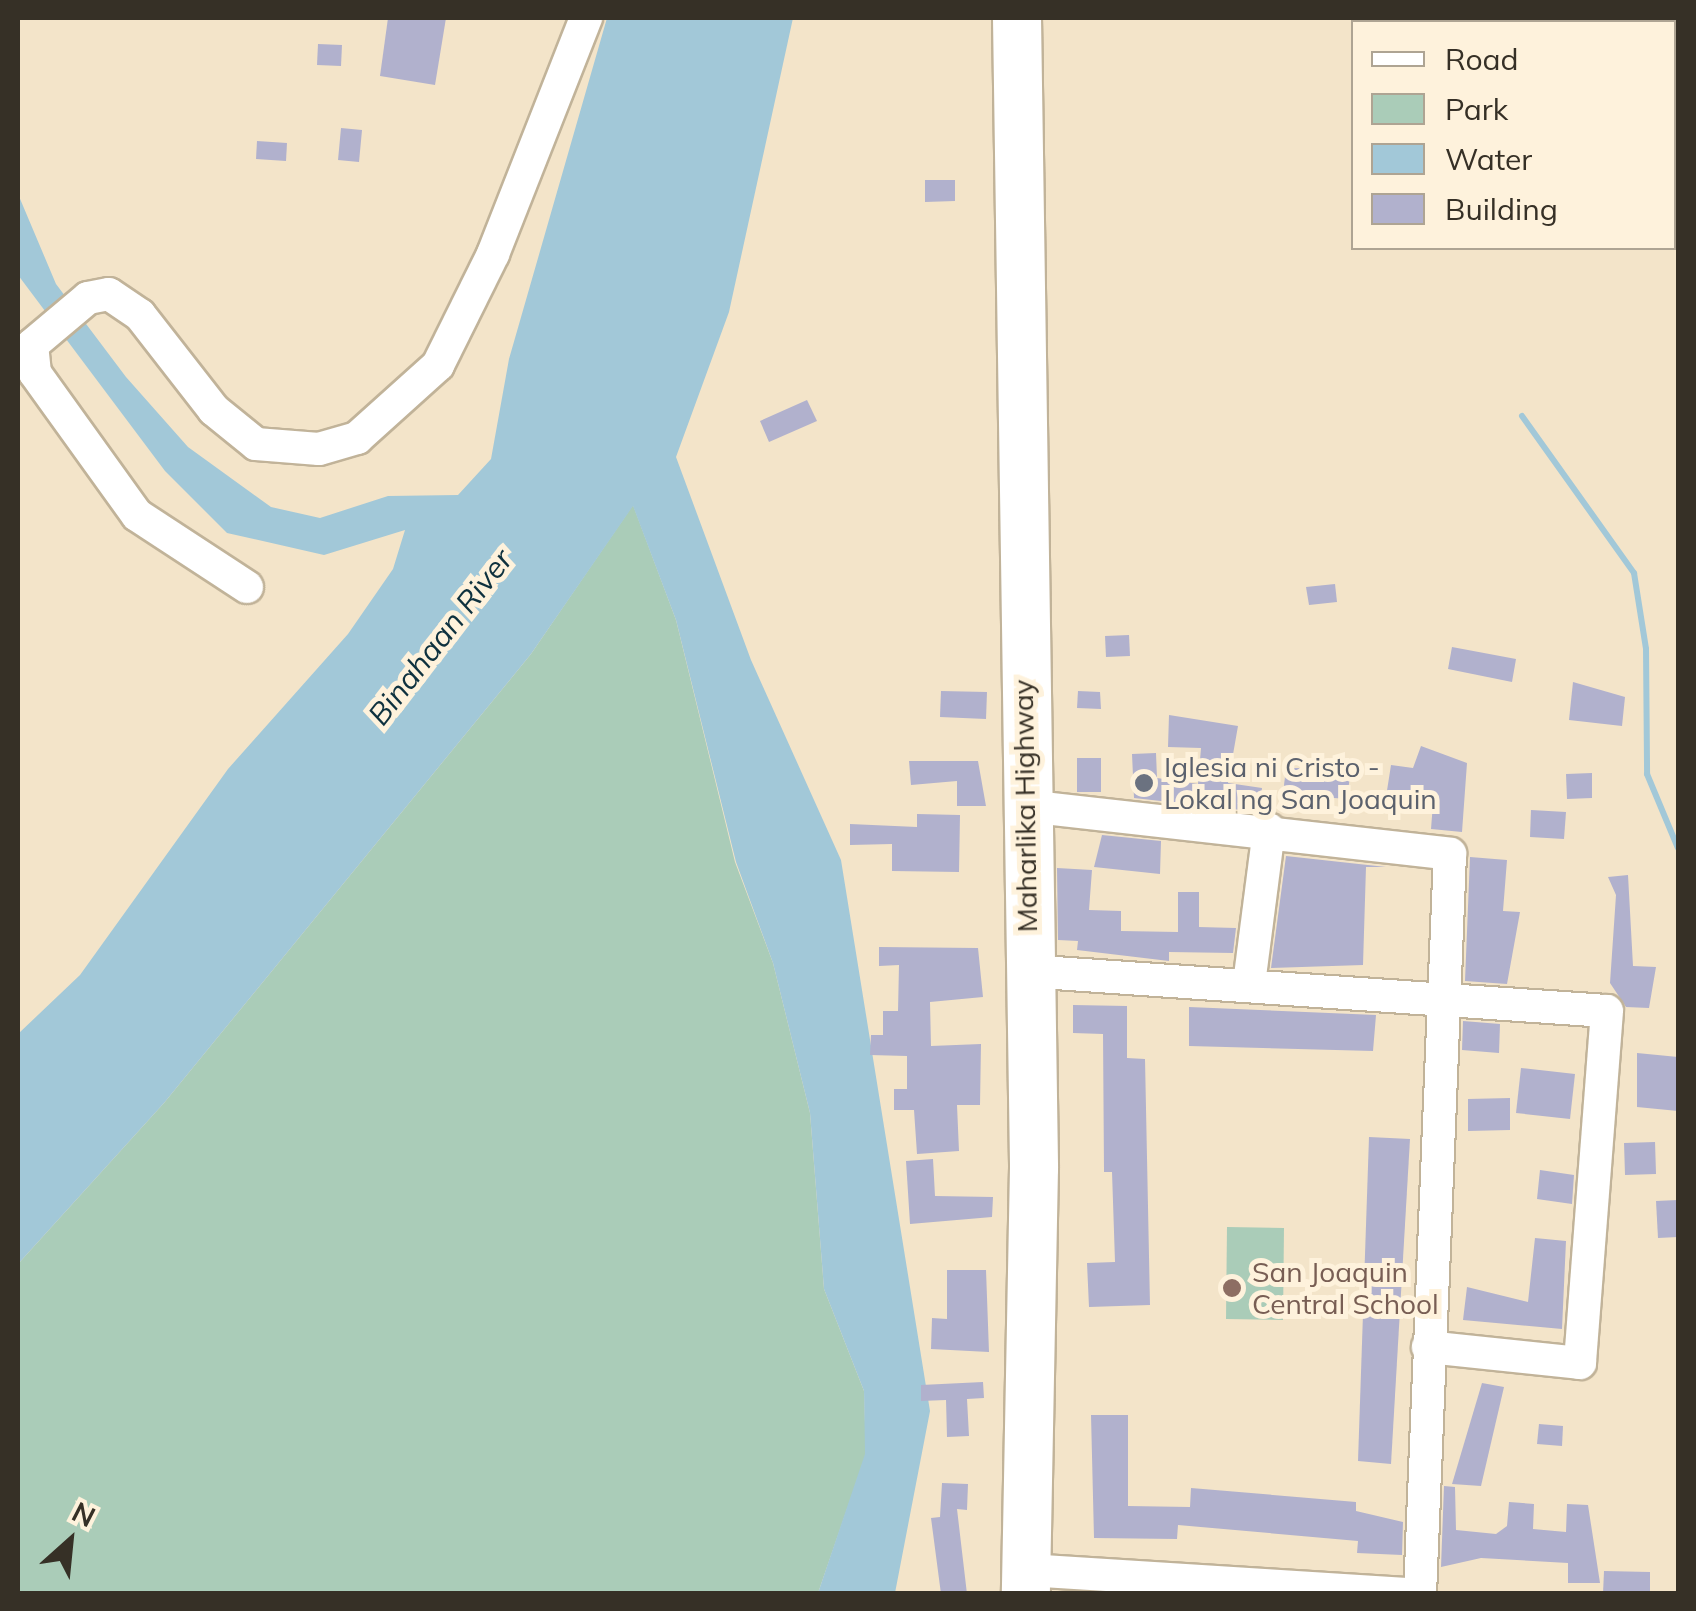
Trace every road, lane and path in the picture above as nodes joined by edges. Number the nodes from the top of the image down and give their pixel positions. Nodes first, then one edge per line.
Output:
1 (586, 18) edge
2 (1017, 18) edge
3 (247, 587) dead end
4 (1025, 806) junction
5 (1269, 830) junction
6 (1026, 971) junction
7 (1250, 984) junction
8 (1442, 999) junction
9 (1428, 1347) junction
10 (1026, 1582) edge
11 (1406, 1594) edge
12 (1420, 1594) edge

1 - 3 street
2 - 4 highway, Maharlika Highway
4 - 5 street
4 - 6 highway, Maharlika Highway
5 - 7 street
5 - 8 street
6 - 7 street
6 - 10 highway, Maharlika Highway
7 - 8 street
8 - 9 street
8 - 9 street
9 - 12 street
10 - 11 street

